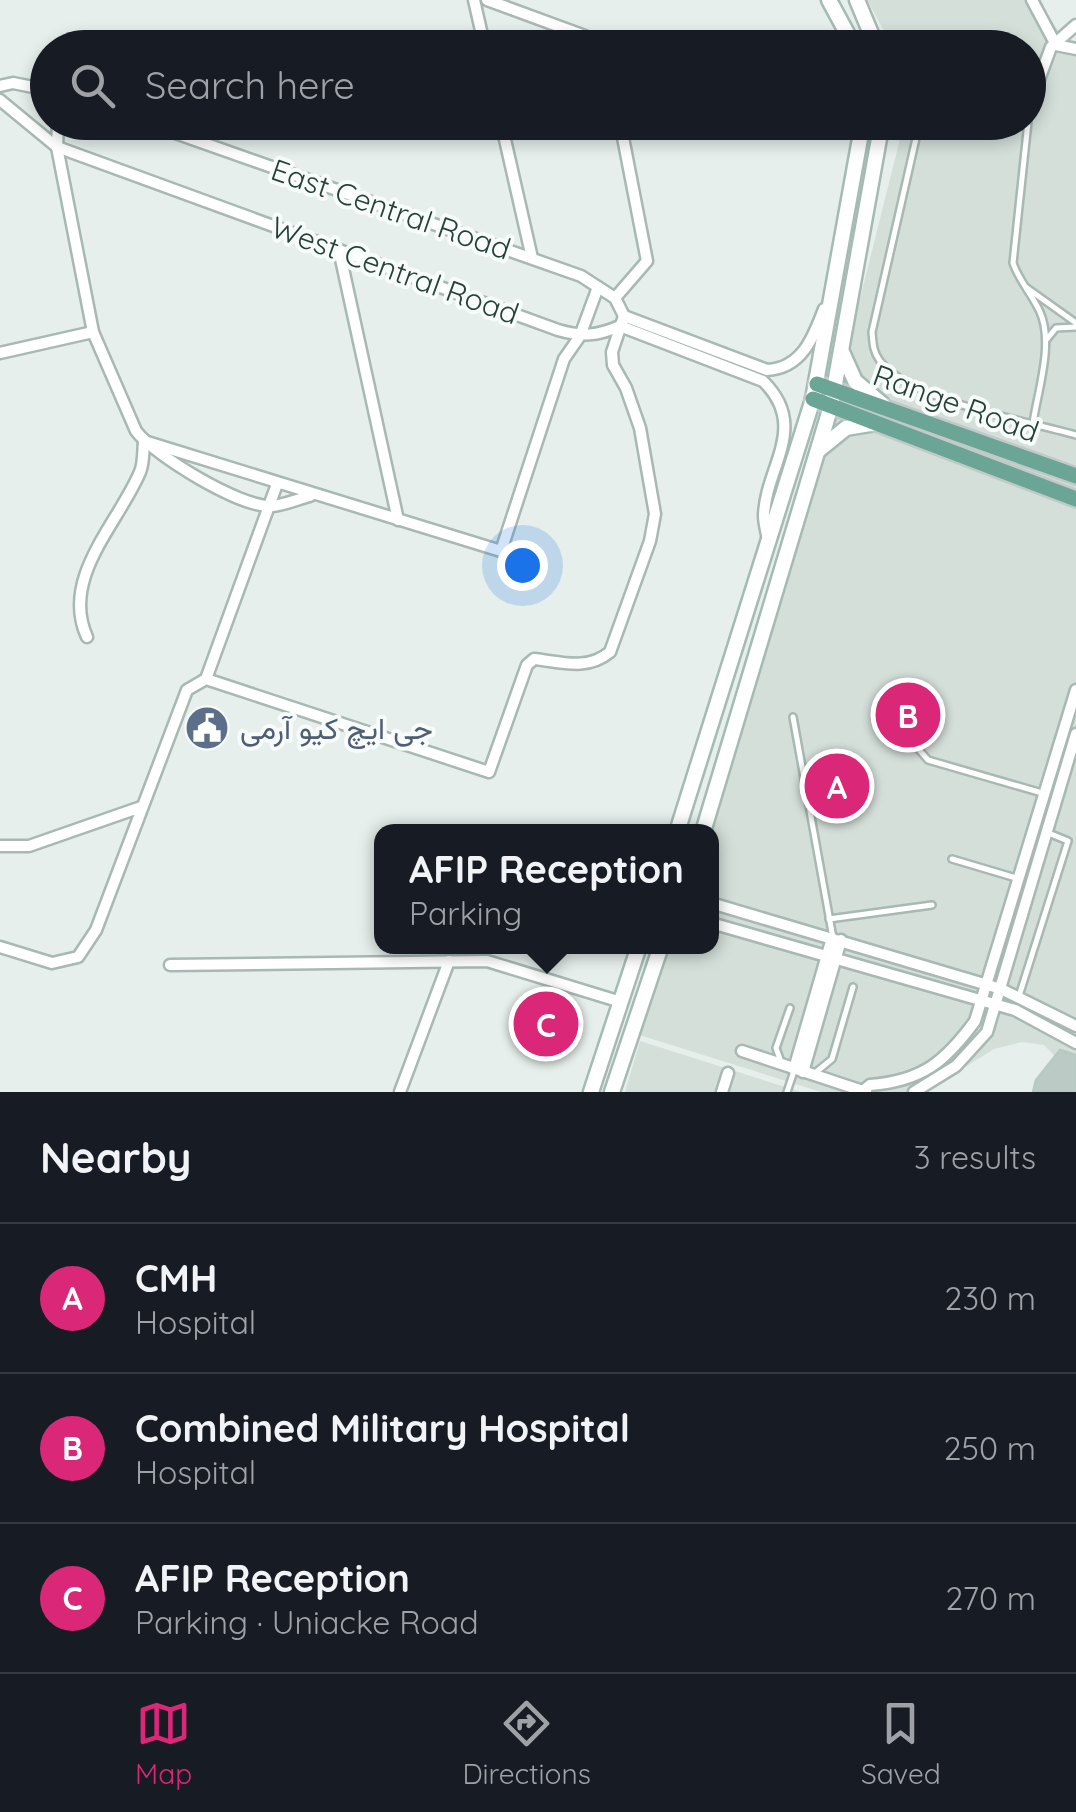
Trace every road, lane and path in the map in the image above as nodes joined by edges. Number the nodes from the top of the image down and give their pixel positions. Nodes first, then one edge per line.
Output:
1 (474, 0) edge
2 (487, 0) edge
3 (828, 0) edge
4 (856, 0) edge
5 (1032, 0) edge
6 (1076, 25) edge
7 (480, 30) edge
8 (569, 30) edge
9 (845, 30) edge
10 (869, 30) edge
11 (1056, 45) junction
12 (1076, 49) edge
13 (1046, 61) edge
14 (0, 86) edge
15 (30, 86) edge
16 (0, 100) edge
17 (30, 125) edge
18 (49, 140) edge
19 (57, 140) edge
20 (195, 140) edge
21 (506, 140) edge
22 (623, 140) edge
23 (855, 140) edge
24 (860, 140) edge
25 (879, 140) edge
26 (916, 140) edge
27 (1026, 140) edge
28 (57, 147) junction
29 (211, 203) junction
30 (339, 250) junction
31 (532, 258) junction
32 (1024, 286) junction
33 (598, 287) junction
34 (615, 298) junction
35 (622, 321) junction
36 (1076, 325) edge
37 (93, 332) junction
38 (580, 336) junction
39 (1045, 342) junction
40 (0, 352) edge
41 (842, 352) junction
42 (815, 392) junction
43 (833, 398) junction
44 (886, 408) junction
45 (876, 423) junction
46 (1033, 423) junction
47 (1076, 434) edge
48 (144, 442) junction
49 (817, 452) junction
50 (1076, 476) edge
51 (277, 484) junction
52 (314, 495) junction
53 (1076, 499) edge
54 (269, 506) junction
55 (398, 520) junction
56 (768, 541) junction
57 (86, 637) dead end
58 (206, 679) junction
59 (1076, 690) edge
60 (878, 703) dead end
61 (792, 717) dead end
62 (1076, 734) edge
63 (1072, 759) edge
64 (1045, 794) junction
65 (141, 807) junction
66 (680, 824) edge
67 (706, 824) edge
68 (1046, 832) junction
69 (0, 846) edge
70 (952, 859) dead end
71 (1018, 879) junction
72 (719, 905) edge
73 (932, 905) dead end
74 (829, 918) junction
75 (719, 925) edge
76 (835, 939) junction
77 (0, 947) edge
78 (636, 954) edge
79 (658, 954) edge
80 (831, 958) junction
81 (449, 961) junction
82 (170, 965) dead end
83 (986, 985) junction
84 (853, 987) dead end
85 (1001, 989) junction
86 (1019, 996) junction
87 (981, 1001) junction
88 (620, 1002) junction
89 (996, 1004) junction
90 (790, 1008) dead end
91 (1076, 1026) edge
92 (1076, 1043) edge
93 (742, 1051) dead end
94 (781, 1065) junction
95 (803, 1072) junction
96 (728, 1073) dead end
97 (848, 1089) edge
98 (865, 1091) edge
99 (400, 1092) edge
100 (591, 1092) edge
101 (612, 1092) edge
102 (722, 1092) edge
103 (787, 1092) edge
104 (914, 1092) edge

1 - 7 street
2 - 8 street
3 - 9 main road
4 - 10 main road
5 - 11 street
6 - 11 street
11 - 12 street
11 - 13 street
14 - 15 street
16 - 17 street, West Central Road
18 - 28 street, West Central Road
19 - 28 street
20 - 31 street, East Central Road
21 - 31 street
22 - 34 street
23 - 35 street
24 - 42 main road
25 - 41 main road
26 - 46 lane
27 - 32 lane
28 - 29 street, West Central Road
28 - 37 street
29 - 30 street, West Central Road
29 - 38 street, West Central Road
30 - 38 street, West Central Road
30 - 55 street
31 - 33 street, East Central Road
32 - 36 lane
32 - 39 lane
33 - 34 street, East Central Road
33 - 38 street
34 - 35 street
35 - 38 street
35 - 56 street
35 - 58 street
36 - 39 lane
37 - 40 street
37 - 48 street
38 - 55 street
39 - 46 lane
41 - 43 main road
41 - 44 main road
42 - 43 main road
42 - 56 main road
43 - 44 main road, Range Road
43 - 45 main road
43 - 49 main road
44 - 50 main road, Range Road
45 - 49 main road
45 - 53 main road
46 - 47 lane
48 - 51 street
48 - 54 street
48 - 57 street
49 - 67 main road
51 - 52 street
51 - 54 street
52 - 54 street
52 - 55 street
54 - 58 street
56 - 66 main road
58 - 65 street
59 - 64 street
60 - 64 lane
61 - 74 lane
62 - 63 street
63 - 68 street
64 - 71 street
65 - 69 street
65 - 77 street
68 - 85 street
68 - 86 lane
70 - 71 lane
71 - 83 street
72 - 76 street
73 - 74 lane
74 - 76 lane
75 - 80 street
76 - 80 street
76 - 83 street
78 - 88 main road
79 - 101 main road
80 - 87 street
80 - 95 street
81 - 82 street
81 - 88 street
81 - 99 street
83 - 85 street
83 - 87 street
84 - 95 lane
85 - 86 street
85 - 89 street
86 - 91 street
87 - 89 street
87 - 98 street
88 - 100 main road
89 - 92 street
89 - 104 street
90 - 94 lane
93 - 94 street
94 - 95 street
95 - 97 street
95 - 103 lane
96 - 102 street
97 - 98 street

